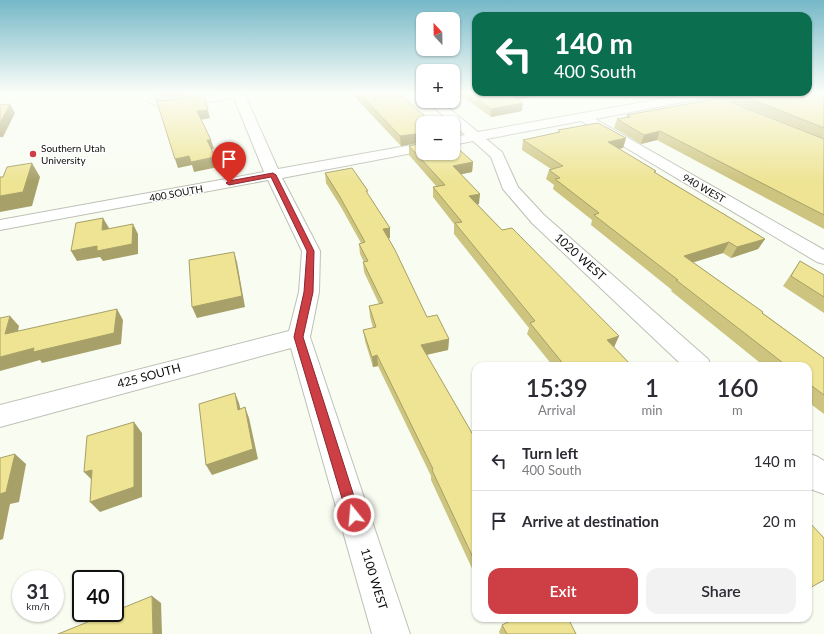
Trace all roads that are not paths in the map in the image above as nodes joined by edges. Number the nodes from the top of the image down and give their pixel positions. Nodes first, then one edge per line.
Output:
1 (250, 123) edge
2 (459, 123) edge
3 (553, 123) edge
4 (593, 123) edge
5 (476, 137) junction
6 (460, 140) edge
7 (416, 148) edge
8 (273, 175) junction
9 (0, 225) edge
10 (824, 258) edge
11 (299, 337) junction
12 (695, 362) edge
13 (0, 416) edge
14 (812, 470) edge
15 (824, 480) edge
16 (391, 634) edge

1 - 8 street, 1100 WEST
2 - 5 street, 1020 WEST
3 - 5 street
4 - 10 street, 940 WEST
5 - 6 street
5 - 12 street, 1020 WEST
7 - 8 street, 400 SOUTH
8 - 9 street, 400 SOUTH
8 - 11 street, 1100 WEST
11 - 13 street, 425 SOUTH
11 - 16 street, 1100 WEST
14 - 15 street

